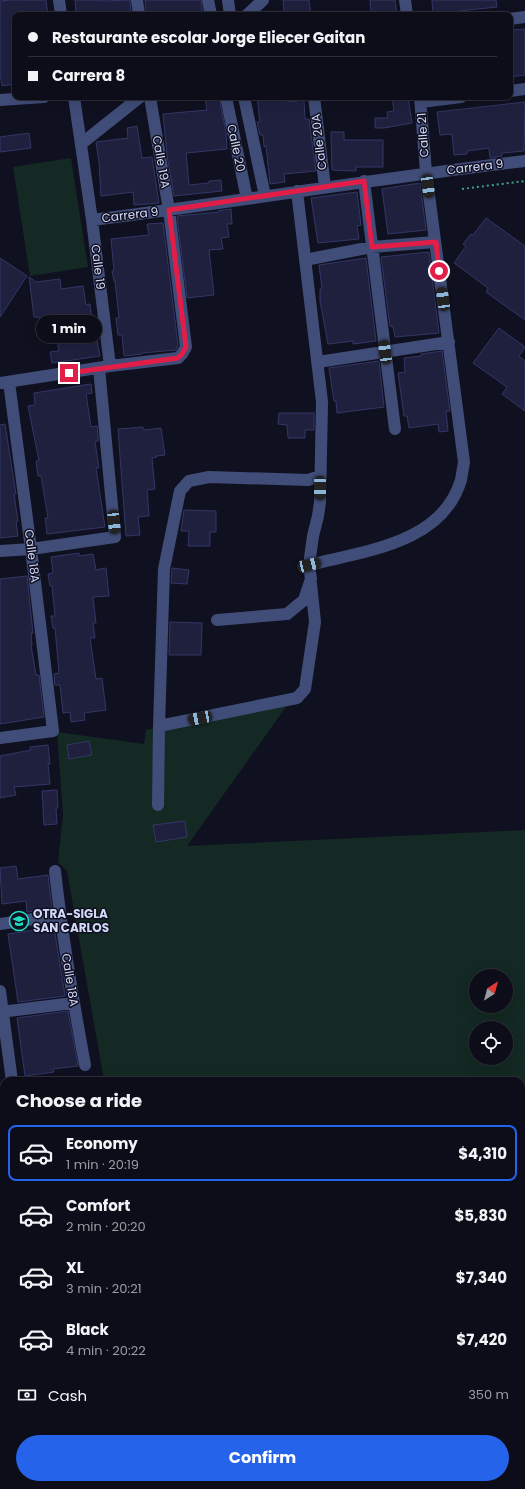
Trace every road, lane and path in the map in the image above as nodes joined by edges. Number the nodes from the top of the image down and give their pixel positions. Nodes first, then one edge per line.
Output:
1 (59, 0) edge
2 (137, 0) edge
3 (208, 0) edge
4 (228, 0) edge
5 (263, 0) edge
6 (405, 0) edge
7 (61, 12) edge
8 (139, 12) edge
9 (210, 12) edge
10 (230, 12) edge
11 (249, 12) edge
12 (407, 12) edge
13 (525, 17) edge
14 (513, 19) edge
15 (525, 89) edge
16 (513, 91) edge
17 (12, 99) edge
18 (0, 100) edge
19 (74, 100) edge
20 (136, 100) edge
21 (151, 100) edge
22 (227, 100) edge
23 (245, 100) edge
24 (314, 100) edge
25 (421, 100) edge
26 (81, 144) junction
27 (525, 161) edge
28 (426, 172) junction
29 (364, 181) junction
30 (525, 181) edge
31 (325, 187) junction
32 (462, 189) dead end
33 (297, 191) junction
34 (265, 196) junction
35 (247, 199) junction
36 (169, 210) junction
37 (92, 220) junction
38 (436, 242) junction
39 (372, 247) junction
40 (305, 260) junction
41 (449, 342) junction
42 (385, 352) junction
43 (318, 362) junction
44 (104, 367) junction
45 (4, 383) edge
46 (395, 429) dead end
47 (320, 476) junction
48 (31, 548) junction
49 (0, 551) edge
50 (309, 565) junction
51 (311, 580) junction
52 (216, 620) dead end
53 (159, 726) junction
54 (0, 738) edge
55 (158, 805) dead end
56 (55, 871) dead end
57 (60, 915) junction
58 (0, 924) edge
59 (0, 991) edge
60 (73, 1002) junction
61 (1, 1011) edge
62 (85, 1065) dead end
63 (11, 1077) edge

1 - 7 street
2 - 8 street
3 - 9 street
4 - 10 street
5 - 11 street
6 - 12 street
13 - 14 street
15 - 16 street
17 - 18 street
19 - 26 street, Calle 19
20 - 26 street
21 - 36 street, Calle 19A
22 - 35 street, Calle 20
23 - 34 street, Calle 20
24 - 31 street, Calle 20A
25 - 28 street, Calle 21
26 - 37 street, Calle 19
27 - 28 street, Carrera 9
28 - 29 street, Carrera 9
28 - 38 street, Calle 21
29 - 31 street, Carrera 9
29 - 39 street
30 - 32 path
31 - 33 street, Carrera 9
33 - 34 street, Carrera 9
33 - 40 street
34 - 35 street, Carrera 9
35 - 36 street, Carrera 9
36 - 37 street, Carrera 9
36 - 44 street, Calle 19A
37 - 44 street, Calle 19
38 - 39 street
38 - 41 street, Calle 21
39 - 40 street
39 - 42 street
40 - 43 street
41 - 42 street
41 - 50 street, Calle 21
42 - 43 street
42 - 46 street
43 - 47 street
44 - 45 street
44 - 48 street, Calle 19
45 - 48 street, Calle 18A
47 - 50 street
47 - 53 street
48 - 49 street
48 - 54 street, Calle 18A
50 - 51 street
51 - 52 street
51 - 53 street
53 - 55 street
56 - 57 street, Calle 18A
57 - 58 street
57 - 60 street, Calle 18A
59 - 61 street
60 - 61 street
60 - 62 street, Calle 18A
61 - 63 street

